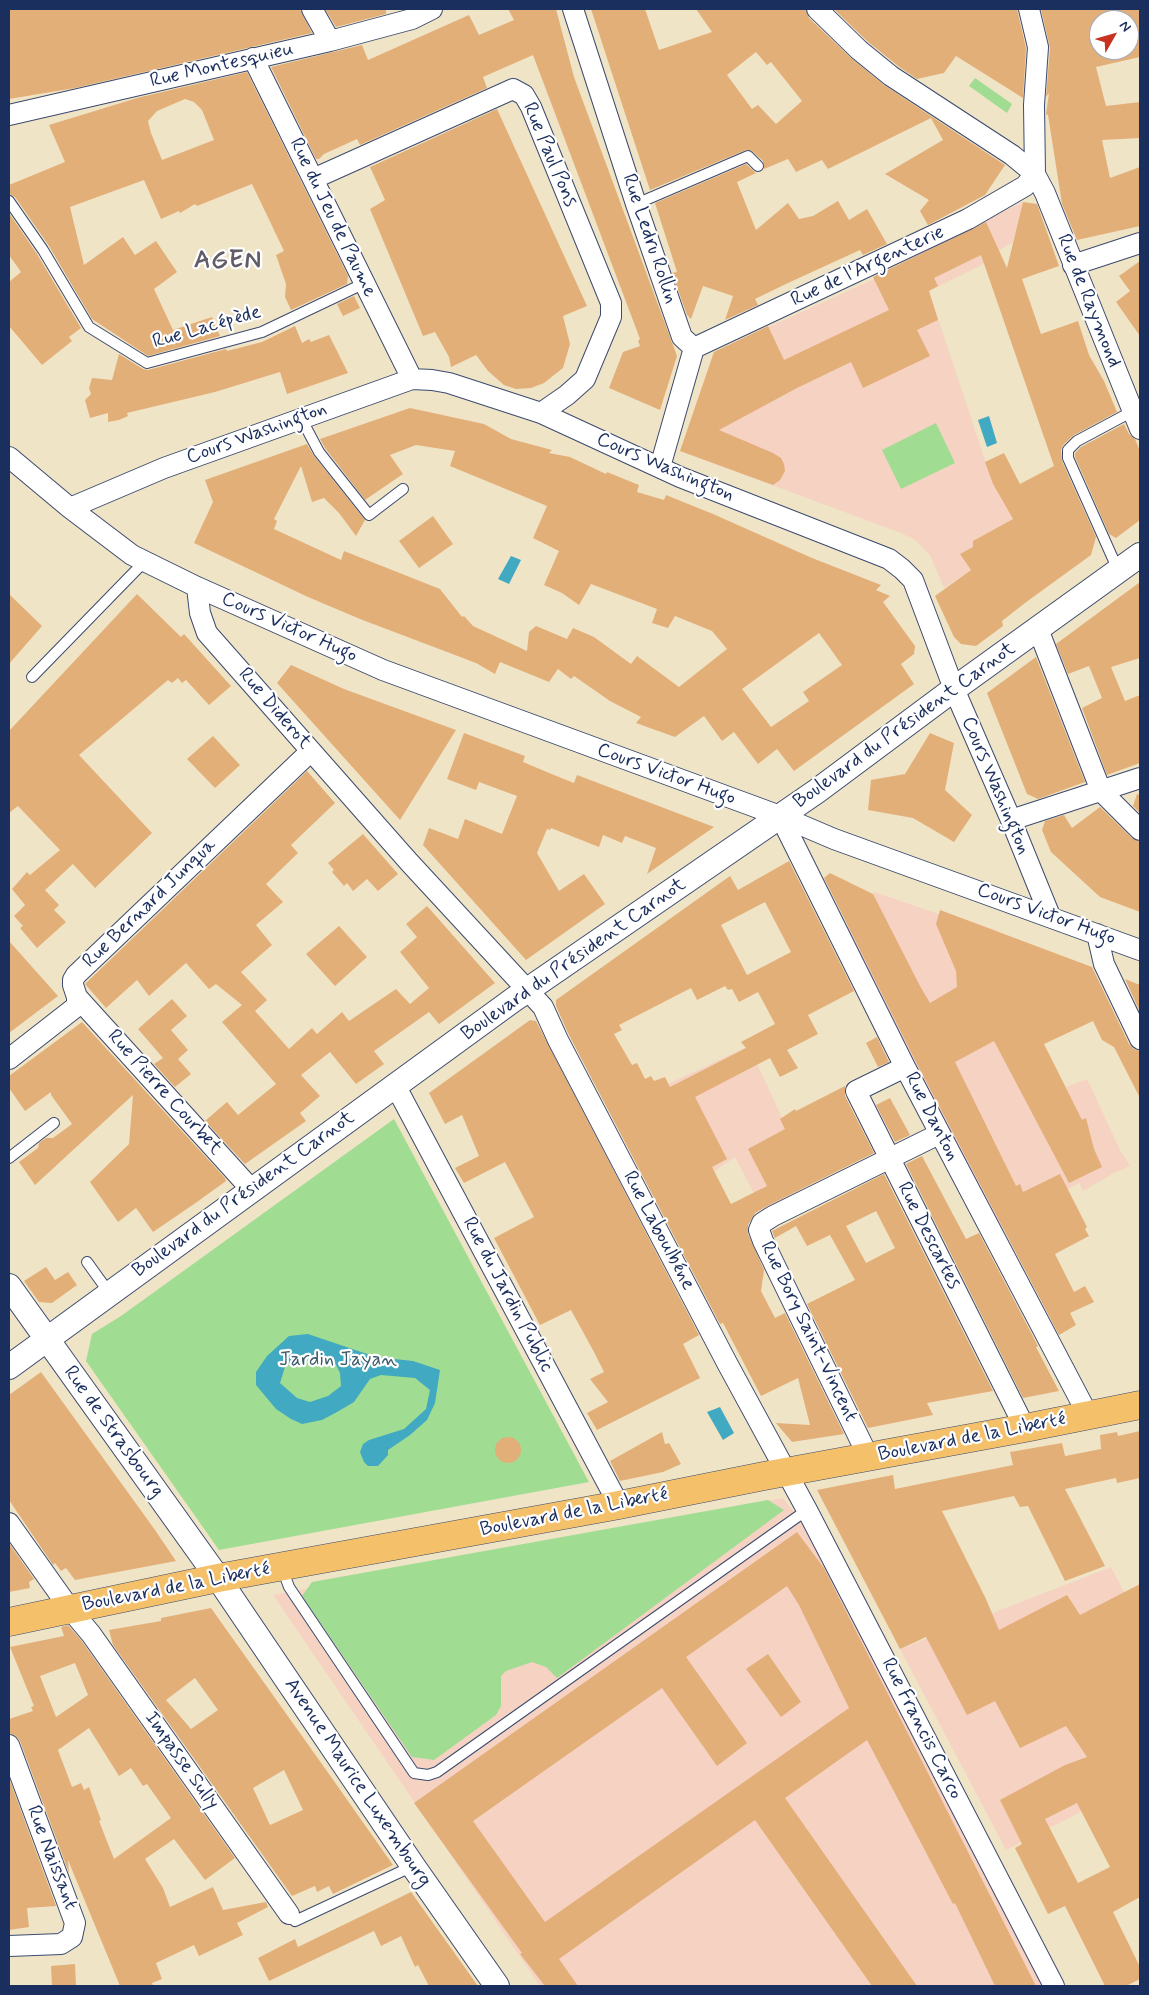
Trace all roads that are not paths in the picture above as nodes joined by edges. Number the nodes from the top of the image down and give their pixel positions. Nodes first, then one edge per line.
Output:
1 (312, 9) edge
2 (432, 9) edge
3 (573, 9) edge
4 (816, 9) edge
5 (1029, 9) edge
6 (409, 14) edge
7 (330, 41) junction
8 (253, 58) junction
9 (9, 115) edge
10 (758, 166) dead end
11 (1035, 174) junction
12 (313, 179) junction
13 (9, 201) edge
14 (636, 204) junction
15 (1140, 243) edge
16 (1073, 265) junction
17 (364, 283) junction
18 (694, 348) junction
19 (412, 379) junction
20 (542, 413) junction
21 (300, 418) junction
22 (1136, 420) edge
23 (9, 458) edge
24 (660, 467) junction
25 (403, 489) dead end
26 (70, 508) junction
27 (1140, 555) edge
28 (145, 561) junction
29 (1118, 570) junction
30 (197, 587) junction
31 (1038, 629) junction
32 (32, 677) dead end
33 (954, 689) junction
34 (311, 751) junction
35 (1140, 778) edge
36 (1101, 791) junction
37 (780, 816) junction
38 (1011, 820) junction
39 (1140, 830) edge
40 (1050, 916) junction
41 (1097, 934) junction
42 (1140, 950) edge
43 (528, 990) junction
44 (77, 996) junction
45 (1140, 1039) edge
46 (9, 1059) edge
47 (905, 1067) junction
48 (395, 1086) junction
49 (54, 1123) dead end
50 (940, 1134) junction
51 (9, 1158) edge
52 (889, 1159) junction
53 (252, 1189) junction
54 (87, 1262) dead end
55 (9, 1286) edge
56 (110, 1294) junction
57 (47, 1340) junction
58 (9, 1367) edge
59 (1140, 1405) edge
60 (1088, 1415) junction
61 (1025, 1428) junction
62 (869, 1458) junction
63 (787, 1473) junction
64 (619, 1505) junction
65 (807, 1510) junction
66 (9, 1523) edge
67 (282, 1567) junction
68 (218, 1578) junction
69 (70, 1609) junction
70 (9, 1622) edge
71 (9, 1745) edge
72 (413, 1866) junction
73 (289, 1914) joint
74 (9, 1946) edge
75 (497, 1986) edge
76 (1054, 1986) edge

1 - 7 street
2 - 6 street, Rue Montesquieu
3 - 14 street, Rue Ledru Rollin
4 - 11 street
5 - 11 street
6 - 7 street, Rue Montesquieu
7 - 8 street, Rue Montesquieu
8 - 9 street, Rue Montesquieu
8 - 12 street, Rue du Jeu de Paume
10 - 14 lane
11 - 16 street, Rue de Raymond
11 - 18 street, Rue de l'Argenterie
12 - 17 street, Rue du Jeu de Paume
12 - 20 street, Rue Paul Pons
13 - 17 lane, Rue Lacépède
14 - 18 street, Rue Ledru Rollin
15 - 16 street
16 - 22 street, Rue de Raymond
17 - 19 street, Rue du Jeu de Paume
18 - 24 street
19 - 20 street, Cours Washington
19 - 21 street, Cours Washington
20 - 24 street, Cours Washington
21 - 25 lane
21 - 26 street, Cours Washington
22 - 29 lane
23 - 26 street
24 - 33 street, Cours Washington
26 - 28 street
27 - 29 street, Boulevard du Président Carnot
28 - 30 street
28 - 32 lane
29 - 31 street, Boulevard du Président Carnot
30 - 34 street, Rue Diderot
30 - 37 street, Cours Victor Hugo
31 - 33 street, Boulevard du Président Carnot
31 - 36 street
33 - 37 street, Boulevard du Président Carnot
33 - 38 street, Cours Washington
34 - 43 street, Rue Diderot
34 - 44 street, Rue Bernard Junqua
35 - 36 street
36 - 38 street
36 - 39 street
37 - 40 street, Cours Victor Hugo
37 - 43 street, Boulevard du Président Carnot
37 - 47 street, Rue Danton
38 - 40 street, Cours Washington
40 - 41 street, Cours Victor Hugo
41 - 42 street, Cours Victor Hugo
41 - 45 street
43 - 48 street, Boulevard du Président Carnot
43 - 63 street, Rue Laboulbéne
44 - 46 street, Rue Bernard Junqua
44 - 53 street, Rue Pierre Courbet
47 - 50 street, Rue Danton
47 - 52 street, Rue Descartes
48 - 53 street, Boulevard du Président Carnot
48 - 64 street, Rue du Jardin Public
49 - 51 lane
50 - 52 street, Rue Bory Saint-Vincent
50 - 60 street, Rue Danton
52 - 61 street, Rue Descartes
52 - 62 street, Rue Bory Saint-Vincent
53 - 56 street, Boulevard du Président Carnot
54 - 56 lane
55 - 57 street, Rue de Strasbourg
56 - 57 street, Boulevard du Président Carnot
57 - 58 street, Boulevard du Président Carnot
57 - 68 street, Rue de Strasbourg
59 - 60 main road, Boulevard de la Liberté
60 - 61 main road, Boulevard de la Liberté
61 - 62 main road, Boulevard de la Liberté
62 - 63 main road, Boulevard de la Liberté
63 - 64 main road, Boulevard de la Liberté
63 - 65 street, Rue Francis Carco
64 - 67 main road, Boulevard de la Liberté
65 - 67 lane
65 - 76 street, Rue Francis Carco
66 - 69 street, Impasse Sully
67 - 68 main road, Boulevard de la Liberté
68 - 69 main road, Boulevard de la Liberté
68 - 72 street, Avenue Maurice Luxembourg
69 - 70 main road, Boulevard de la Liberté
69 - 73 street, Impasse Sully
71 - 74 street, Rue Naissant
72 - 73 lane
72 - 75 street, Avenue Maurice Luxembourg

